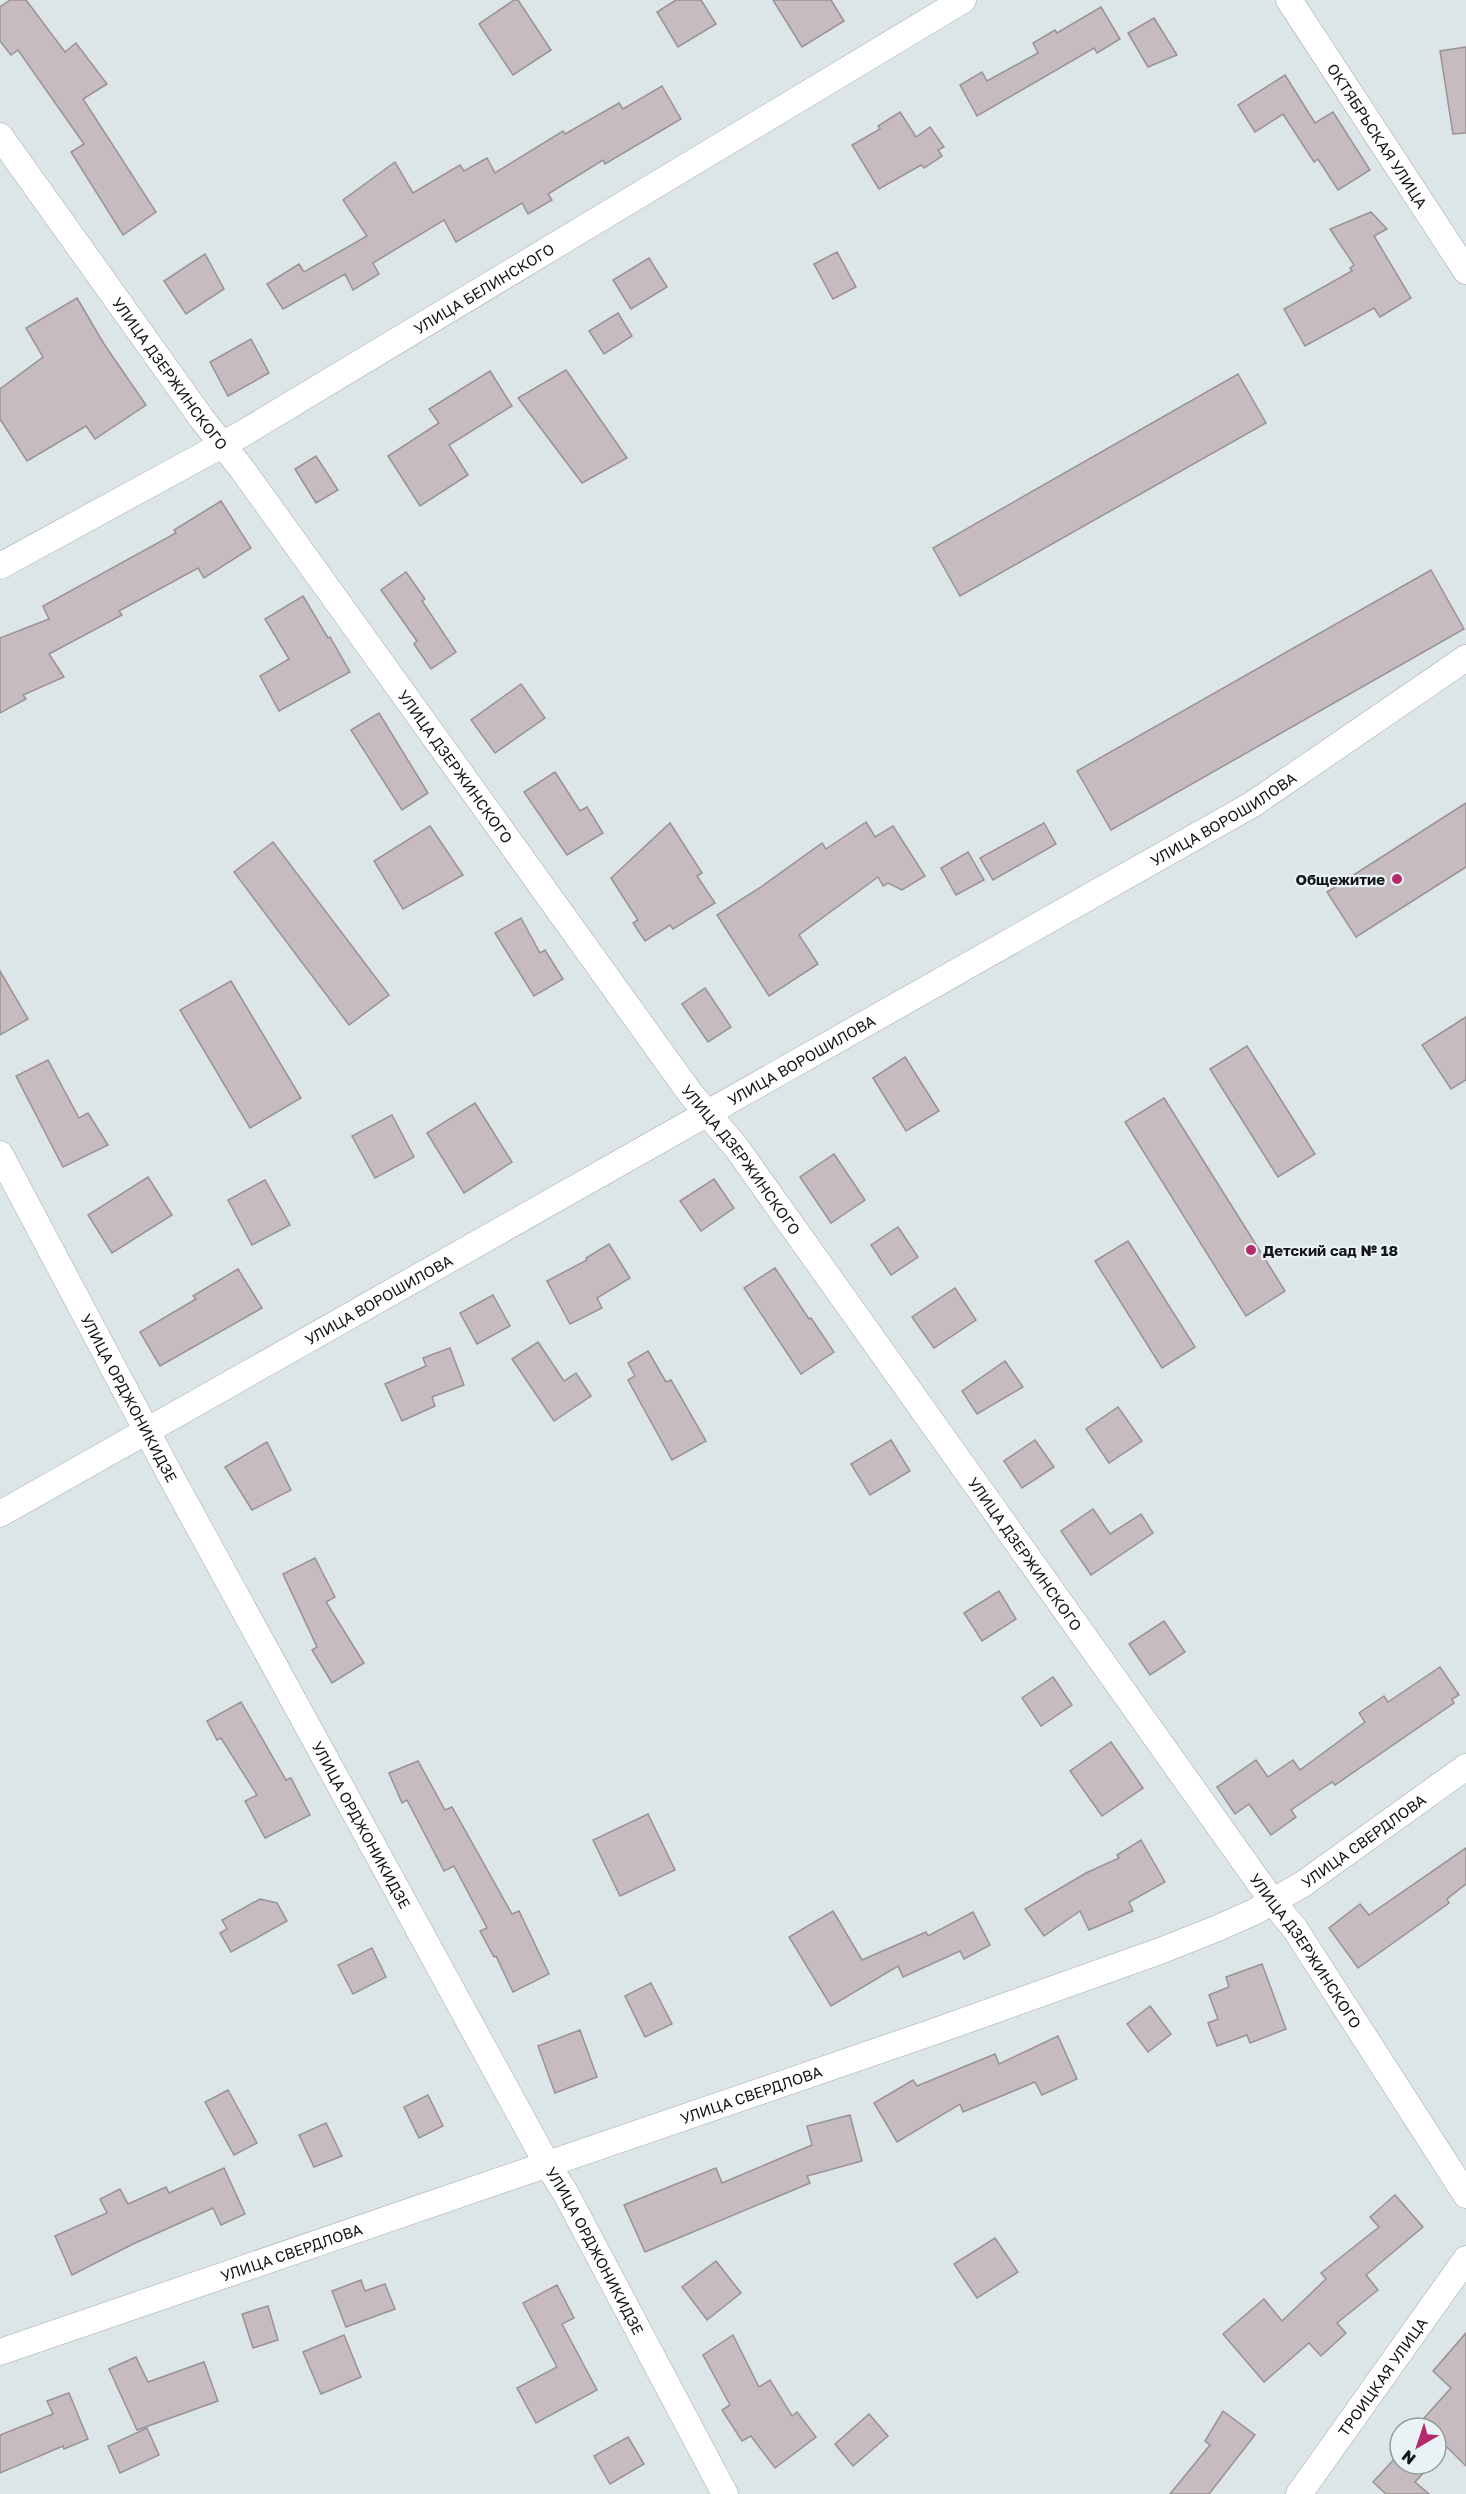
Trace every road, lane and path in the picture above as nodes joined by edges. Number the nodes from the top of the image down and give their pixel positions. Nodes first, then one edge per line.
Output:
1 (963, 0) edge
2 (1289, 0) edge
3 (0, 136) edge
4 (1466, 271) edge
5 (223, 446) junction
6 (0, 566) edge
7 (1466, 658) edge
8 (706, 1113) junction
9 (0, 1154) edge
10 (146, 1431) junction
11 (0, 1514) edge
12 (1466, 1767) edge
13 (1273, 1902) junction
14 (547, 2164) junction
15 (1466, 2195) edge
16 (1466, 2259) edge
17 (0, 2352) edge
18 (725, 2494) edge
19 (1299, 2494) edge

1 - 5 street, УЛИЦА БЕЛИНСКОГО
2 - 4 street, ОКТЯБРЬСКАЯ УЛИЦА
3 - 5 street, УЛИЦА ДЗЕРЖИНСКОГО
5 - 6 street, УЛИЦА БЕЛИНСКОГО
5 - 8 street, УЛИЦА ДЗЕРЖИНСКОГО
7 - 8 street, УЛИЦА ВОРОШИЛОВА
8 - 10 street, УЛИЦА ВОРОШИЛОВА
8 - 13 street, УЛИЦА ДЗЕРЖИНСКОГО
9 - 10 street, УЛИЦА ОРДЖОНИКИДЗЕ
10 - 11 street, УЛИЦА ВОРОШИЛОВА
10 - 14 street, УЛИЦА ОРДЖОНИКИДЗЕ
12 - 13 street, УЛИЦА СВЕРДЛОВА
13 - 14 street, УЛИЦА СВЕРДЛОВА
13 - 15 street, УЛИЦА ДЗЕРЖИНСКОГО
14 - 17 street, УЛИЦА СВЕРДЛОВА
14 - 18 street, УЛИЦА ОРДЖОНИКИДЗЕ
16 - 19 street, ТРОИЦКАЯ УЛИЦА

